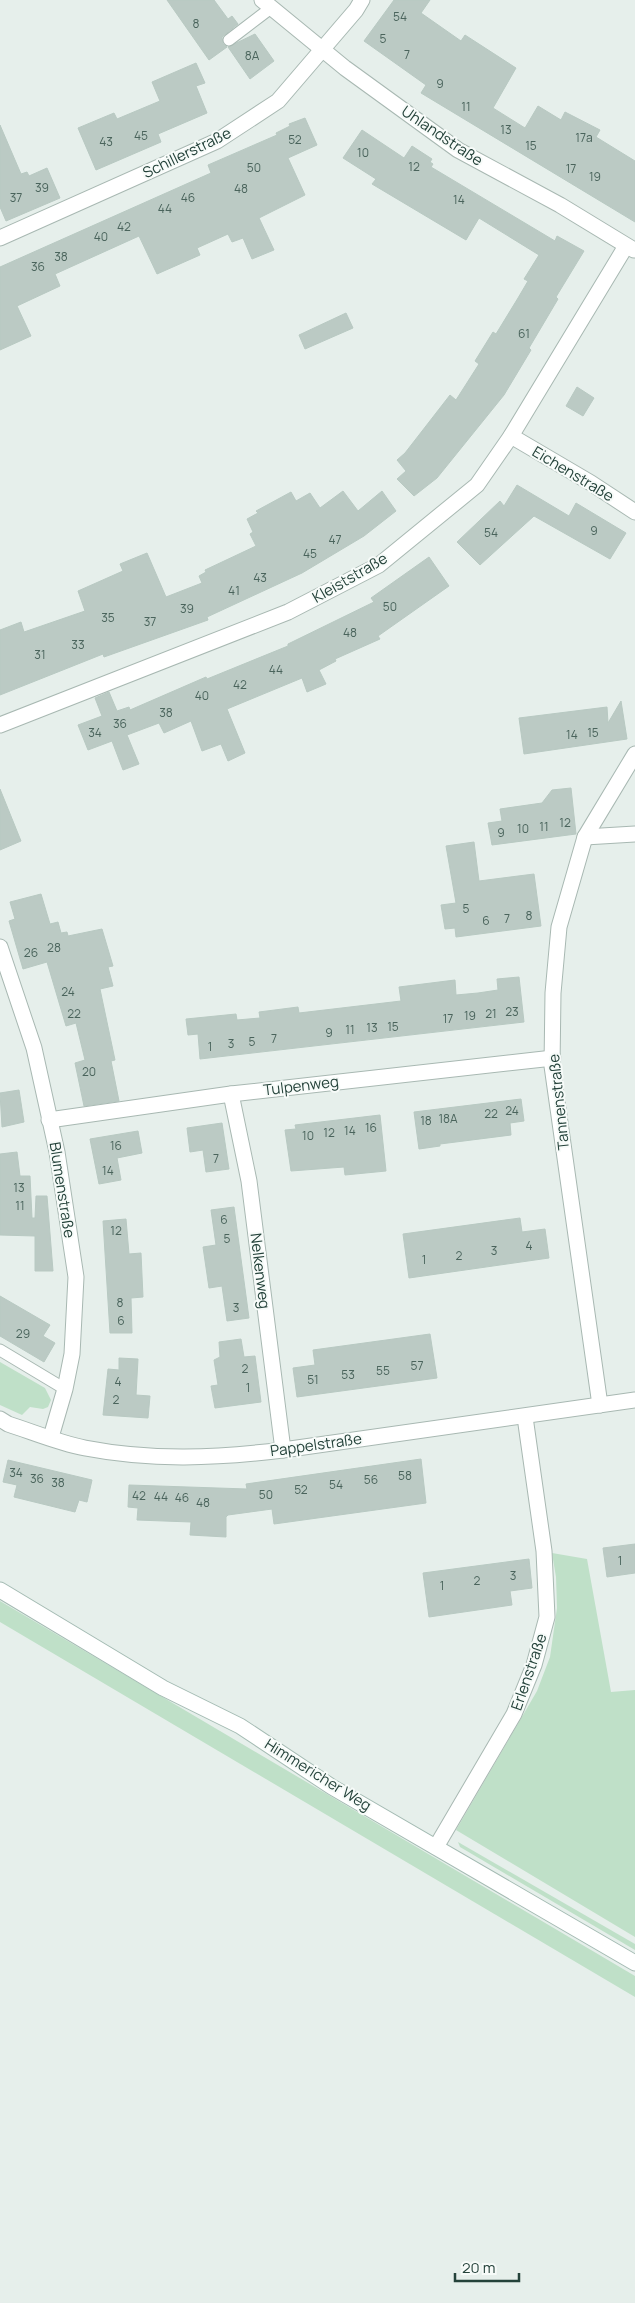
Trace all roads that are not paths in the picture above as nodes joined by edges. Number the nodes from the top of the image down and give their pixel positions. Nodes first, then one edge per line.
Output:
1 (362, 0) edge
2 (267, 4) edge
3 (229, 40) dead end
4 (323, 48) junction
5 (0, 238) edge
6 (631, 248) edge
7 (511, 436) junction
8 (635, 512) edge
9 (0, 725) edge
10 (635, 754) edge
11 (635, 834) edge
12 (585, 837) junction
13 (0, 947) edge
14 (553, 1058) junction
15 (231, 1094) junction
16 (50, 1120) junction
17 (0, 1350) edge
18 (65, 1389) junction
19 (635, 1400) edge
20 (600, 1405) junction
21 (525, 1417) junction
22 (0, 1419) edge
23 (51, 1437) junction
24 (284, 1450) junction
25 (0, 1590) edge
26 (436, 1847) junction
27 (635, 1963) edge

1 - 4 street, Schillerstraße
2 - 3 lane
2 - 4 street, Uhlandstraße
4 - 5 street, Schillerstraße
4 - 6 street, Uhlandstraße
6 - 7 street, Kleiststraße
7 - 8 street, Eichenstraße
7 - 9 street, Kleiststraße
10 - 12 street, Tannenstraße
11 - 12 street
12 - 14 street, Tannenstraße
13 - 16 street, Blumenstraße
14 - 15 street, Tulpenweg
14 - 20 street, Tannenstraße
15 - 16 street, Tulpenweg
15 - 24 street, Nelkenweg
16 - 18 street, Blumenstraße
17 - 18 lane
18 - 23 street, Blumenstraße
19 - 20 street, Pappelstraße
20 - 21 street, Pappelstraße
21 - 24 street, Pappelstraße
21 - 26 street, Erlenstraße
22 - 23 street, Pappelstraße
23 - 24 street, Pappelstraße
25 - 26 street, Himmericher Weg
26 - 27 street, Himmericher Weg

